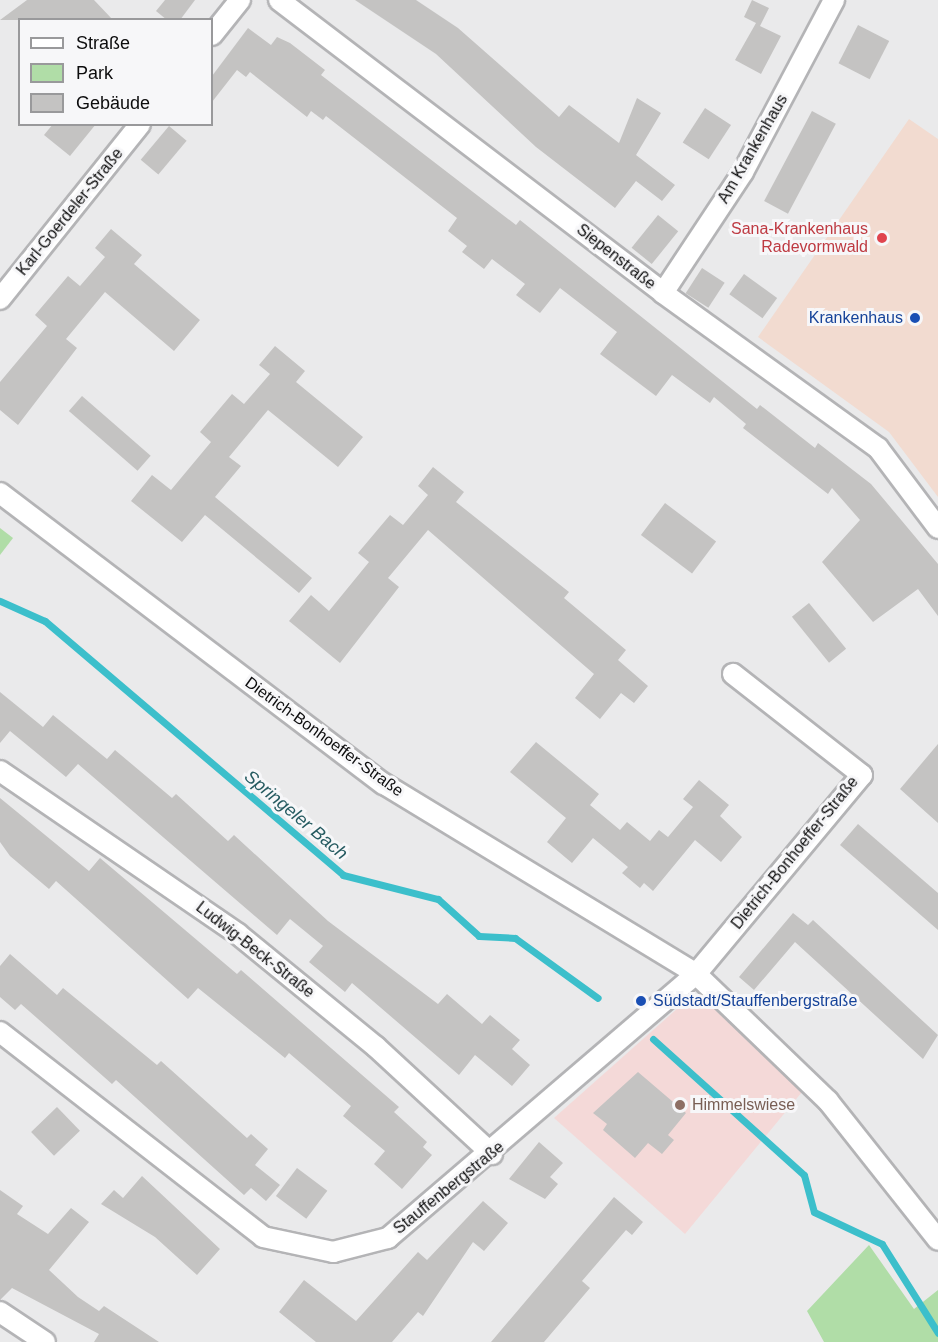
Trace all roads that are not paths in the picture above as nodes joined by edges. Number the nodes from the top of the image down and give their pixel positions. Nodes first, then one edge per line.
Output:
1 (240, 0) edge
2 (279, 0) edge
3 (834, 0) edge
4 (213, 34) edge
5 (138, 126) edge
6 (663, 293) junction
7 (0, 299) edge
8 (0, 493) edge
9 (938, 528) edge
10 (733, 674) dead end
11 (0, 771) edge
12 (696, 974) junction
13 (0, 1032) edge
14 (492, 1154) junction
15 (938, 1240) edge
16 (0, 1312) edge
17 (45, 1342) edge

1 - 4 street
2 - 6 street, Siepenstraße
3 - 6 street, Am Krankenhaus
5 - 7 street, Karl-Goerdeler-Straße
6 - 9 street, Siepenstraße
8 - 12 street, Dietrich-Bonhoeffer-Straße
10 - 12 street, Dietrich-Bonhoeffer-Straße
11 - 14 street, Ludwig-Beck-Straße
12 - 14 street, Stauffenbergstraße
12 - 15 street, Dietrich-Bonhoeffer-Straße
13 - 14 street, Stauffenbergstraße
16 - 17 street

